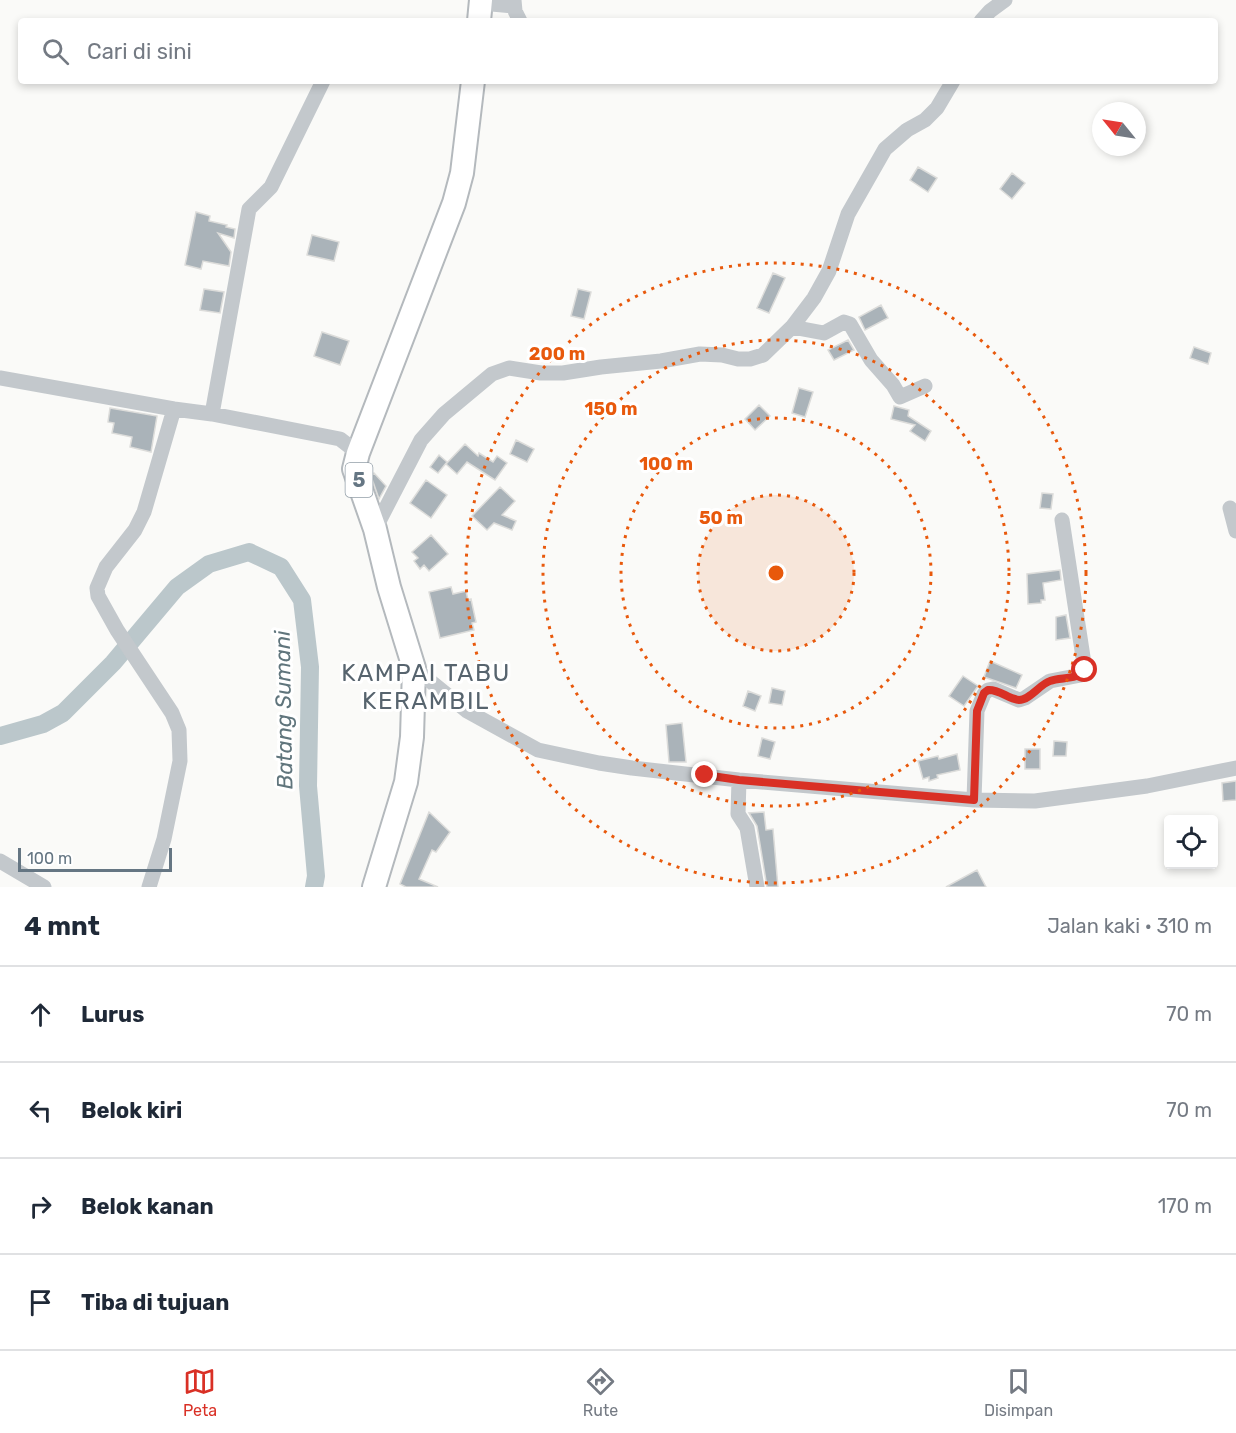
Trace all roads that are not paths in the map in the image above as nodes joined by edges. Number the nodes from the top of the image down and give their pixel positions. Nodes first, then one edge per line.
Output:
1 (1005, 0) edge
2 (514, 3) edge
3 (481, 8) edge
4 (519, 18) edge
5 (984, 18) edge
6 (322, 84) edge
7 (473, 84) edge
8 (951, 84) edge
9 (792, 327) junction
10 (0, 378) edge
11 (925, 386) dead end
12 (174, 409) junction
13 (212, 414) junction
14 (358, 453) junction
15 (1230, 508) dead end
16 (1062, 520) dead end
17 (375, 529) junction
18 (1236, 531) edge
19 (414, 668) junction
20 (1236, 768) edge
21 (739, 780) junction
22 (974, 800) junction
23 (0, 861) edge
24 (44, 887) edge
25 (149, 887) edge
26 (374, 887) edge
27 (757, 887) edge

1 - 5 street
2 - 3 street
2 - 4 street
6 - 13 street
7 - 14 highway, 5
8 - 9 street
9 - 11 street
9 - 17 street
10 - 12 street
12 - 13 street
12 - 25 street
13 - 14 street
14 - 17 highway, 5
15 - 18 street
16 - 22 street
17 - 19 highway, 5
19 - 21 street
19 - 26 highway, 5
20 - 22 street
21 - 22 street
21 - 27 street
23 - 24 street

